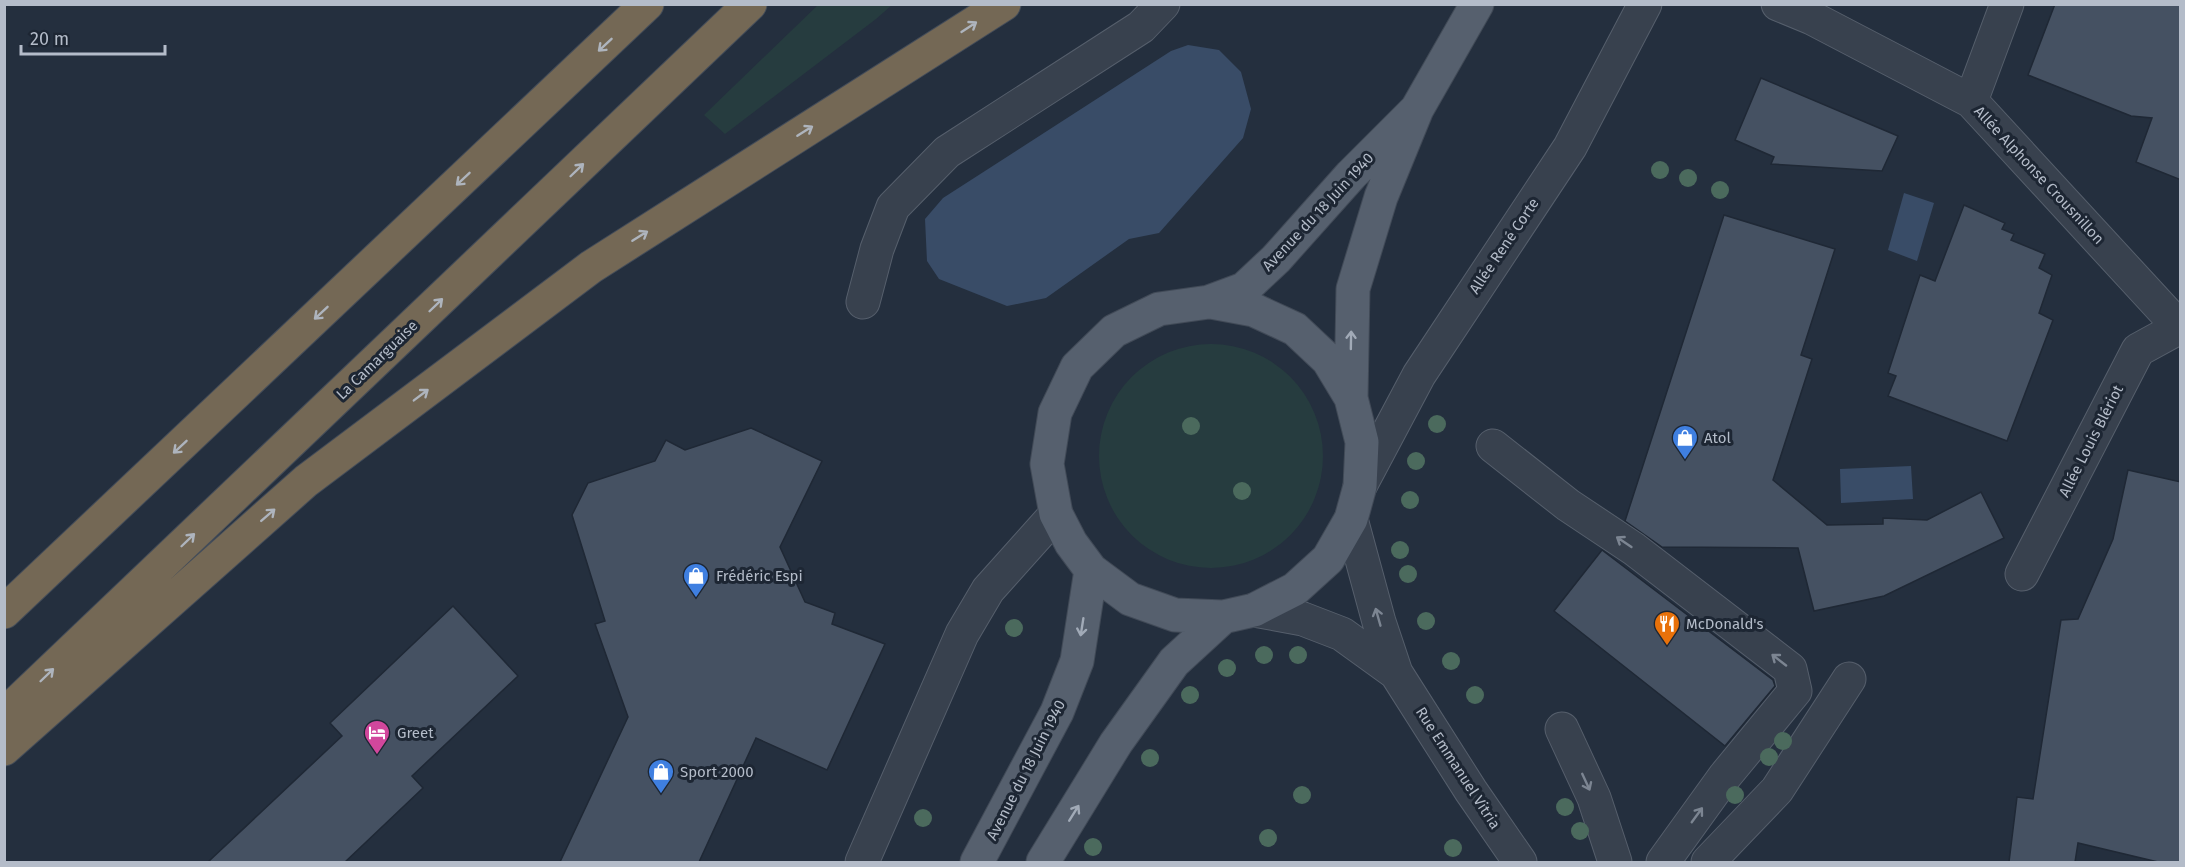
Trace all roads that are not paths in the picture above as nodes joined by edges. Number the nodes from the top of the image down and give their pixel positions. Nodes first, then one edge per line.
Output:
1 (647, 4) edge
2 (750, 4) edge
3 (1004, 4) edge
4 (1163, 4) edge
5 (1477, 4) edge
6 (1645, 4) edge
7 (1778, 4) edge
8 (2007, 4) edge
9 (1971, 101) junction
10 (1417, 109) junction
11 (863, 302) dead end
12 (1209, 302) junction
13 (2180, 327) edge
14 (1351, 398) junction
15 (1493, 446) dead end
16 (1360, 486) junction
17 (1056, 514) junction
18 (1351, 519) junction
19 (1091, 570) junction
20 (2022, 574) dead end
21 (163, 608) junction
22 (1254, 610) junction
23 (4, 612) edge
24 (1223, 617) junction
25 (1396, 673) junction
26 (1849, 679) dead end
27 (4, 715) edge
28 (1562, 729) dead end
29 (4, 749) edge
30 (4, 760) edge
31 (862, 862) edge
32 (977, 862) edge
33 (1043, 862) edge
34 (1520, 862) edge
35 (1615, 862) edge
36 (1663, 862) edge
37 (1708, 862) edge

1 -> 23 highway
27 -> 2 highway, La Camarguaise
21 -> 3 highway
4 - 11 street
5 - 10 main road, Avenue du 18 Juin 1940
6 - 16 street, Allée René Corte
7 - 9 street, Allée Alphonse Crousnillon
8 - 9 street
9 - 13 street, Allée Alphonse Crousnillon
10 - 12 main road, Avenue du 18 Juin 1940
14 -> 10 main road, Avenue du 18 Juin 1940
12 - 14 main road, Avenue du 18 Juin 1940
12 - 17 main road, Avenue du 18 Juin 1940
13 - 20 street, Allée Louis Blériot
14 - 16 main road, Avenue du 18 Juin 1940
36 -> 15 street
16 - 18 main road, Avenue du 18 Juin 1940
17 - 19 main road, Avenue du 18 Juin 1940
17 - 31 street
18 - 22 main road, Avenue du 18 Juin 1940
25 -> 18 street
19 - 24 main road, Avenue du 18 Juin 1940
19 -> 32 main road, Avenue du 18 Juin 1940
21 - 29 highway
21 - 30 highway
22 - 24 main road, Avenue du 18 Juin 1940
22 - 25 street
33 -> 24 main road, Avenue du 18 Juin 1940
25 - 34 street, Rue Emmanuel Vitria
26 - 37 street
28 -> 35 street

